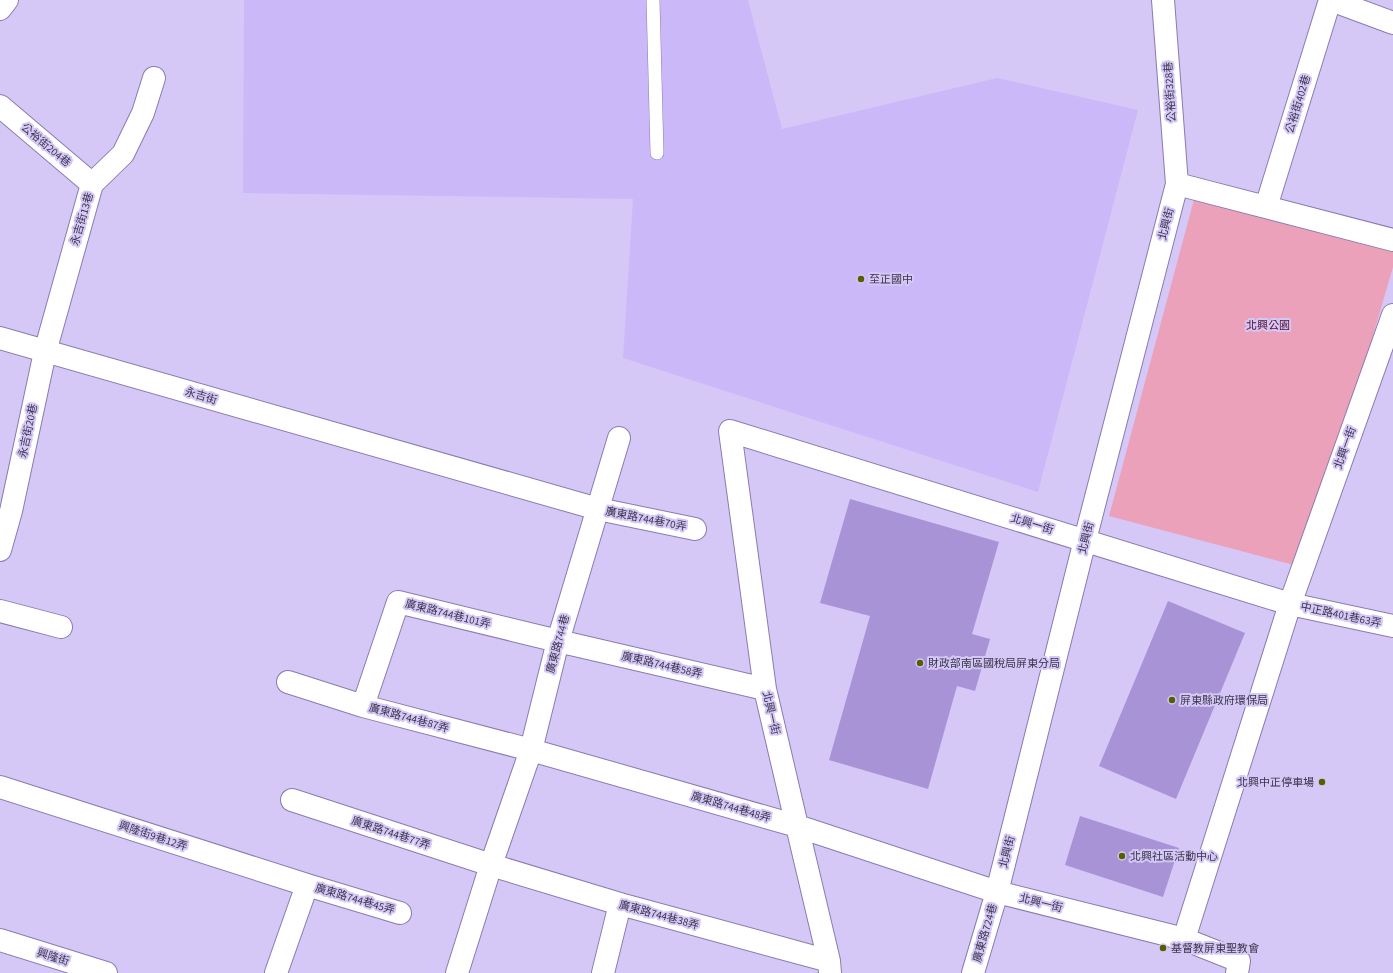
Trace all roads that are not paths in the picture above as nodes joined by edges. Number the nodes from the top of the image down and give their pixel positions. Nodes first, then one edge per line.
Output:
1 (7, 0) edge
2 (653, 0) edge
3 (1163, 0) edge
4 (1331, 0) edge
5 (0, 10) edge
6 (1393, 23) edge
7 (154, 78) dead end
8 (0, 106) edge
9 (657, 153) dead end
10 (92, 184) junction
11 (1177, 184) junction
12 (1266, 207) junction
13 (1393, 240) edge
14 (1393, 315) edge
15 (0, 338) edge
16 (45, 352) junction
17 (619, 438) dead end
18 (598, 509) junction
19 (6, 510) edge
20 (695, 529) dead end
21 (1085, 540) junction
22 (0, 550) edge
23 (1290, 604) junction
24 (0, 611) edge
25 (1393, 626) edge
26 (61, 627) dead end
27 (558, 641) junction
28 (288, 682) dead end
29 (765, 689) junction
30 (364, 706) junction
31 (531, 750) junction
32 (0, 787) edge
33 (292, 800) dead end
34 (798, 826) junction
35 (491, 865) junction
36 (307, 885) junction
37 (997, 892) junction
38 (620, 904) junction
39 (400, 913) dead end
40 (1184, 939) junction
41 (0, 940) edge
42 (829, 967) edge
43 (106, 973) edge
44 (276, 973) edge
45 (457, 973) edge
46 (603, 973) edge
47 (973, 973) edge
48 (1236, 973) edge

1 - 5 street
2 - 9 lane
3 - 11 street, 公裕街328巷
4 - 6 street, 公裕街402巷
4 - 12 street, 公裕街402巷
7 - 10 street, 永吉街13巷
8 - 10 street, 公裕街204巷
10 - 16 street, 永吉街13巷
11 - 12 street
11 - 21 street, 北興街
12 - 13 street
14 - 23 street, 北興一街
15 - 16 street, 永吉街
16 - 18 street, 永吉街
16 - 19 street, 永吉街20巷
17 - 18 street, 廣東路744巷
18 - 20 street, 廣東路744巷70弄
18 - 27 street, 廣東路744巷
19 - 22 street, 永吉街20巷
21 - 23 street, 北興一街
21 - 29 street, 北興一街
21 - 37 street, 北興街
23 - 25 street, 中正路401巷63弄
23 - 40 street, 北興一街
24 - 26 street
27 - 29 street, 廣東路744巷58弄
27 - 30 street, 廣東路744巷101弄
27 - 31 street, 廣東路744巷
28 - 30 street, 廣東路744巷87弄
29 - 34 street, 北興一街
30 - 31 street, 廣東路744巷87弄
31 - 34 street, 廣東路744巷48弄
31 - 35 street, 廣東路744巷
32 - 36 street, 興隆街9巷12弄
33 - 35 street, 廣東路744巷77弄
34 - 37 street, 北興一街
34 - 42 street
35 - 38 street, 廣東路744巷38弄
35 - 45 street, 廣東路744巷
36 - 39 street, 廣東路744巷45弄
36 - 44 street, 廣東路744巷45弄
37 - 40 street, 北興一街
37 - 47 street, 廣東路724巷
38 - 42 street, 廣東路744巷38弄
38 - 46 street
40 - 48 street
41 - 43 street, 興隆街

